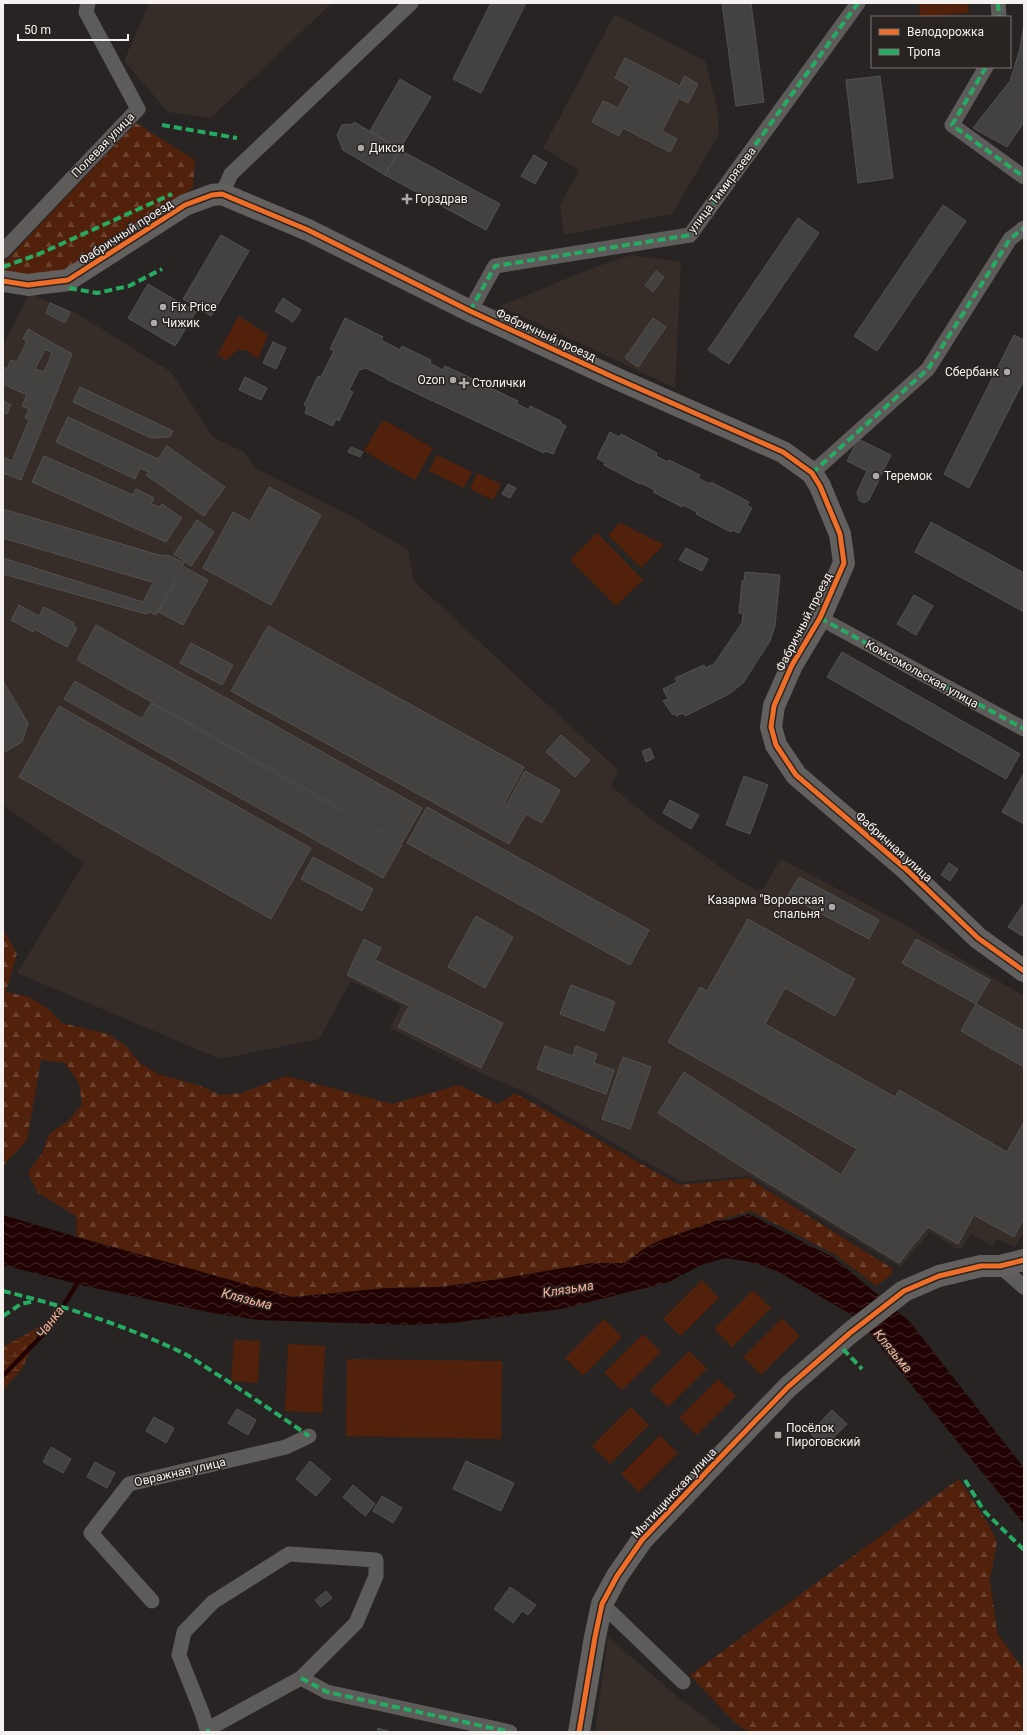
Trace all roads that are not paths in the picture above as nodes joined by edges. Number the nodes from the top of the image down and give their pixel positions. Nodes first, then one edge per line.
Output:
1 (88, 3) edge
2 (411, 3) edge
3 (858, 3) edge
4 (998, 3) edge
5 (1000, 16) edge
6 (985, 68) edge
7 (1024, 177) edge
8 (222, 194) junction
9 (1024, 228) edge
10 (3, 251) edge
11 (3, 281) edge
12 (470, 311) junction
13 (812, 472) junction
14 (820, 618) junction
15 (1024, 729) edge
16 (776, 745) joint
17 (1024, 971) edge
18 (1024, 1260) edge
19 (1000, 1266) junction
20 (1024, 1287) edge
21 (308, 1436) dead end
22 (152, 1601) dead end
23 (602, 1604) junction
24 (301, 1678) junction
25 (683, 1682) dead end
26 (208, 1731) edge
27 (510, 1732) edge
28 (579, 1732) edge

1 - 10 street, Полевая улица
2 - 8 street
3 - 12 street, улица Тимирязева
4 - 5 street
6 - 7 street
8 - 11 street, Фабричный проезд
8 - 12 street, Фабричный проезд
9 - 13 street
12 - 13 street, Фабричный проезд
13 - 14 street, Фабричный проезд
14 - 15 street, Комсомольская улица
14 - 16 street, Фабричный проезд
16 - 17 street, Фабричная улица
18 - 19 street
19 - 20 street
19 - 23 street, Мытищинская улица
21 - 22 street, Овражная улица
23 - 25 street
23 - 28 street, Мытищинская улица
24 - 26 street
24 - 26 street
24 - 27 street

